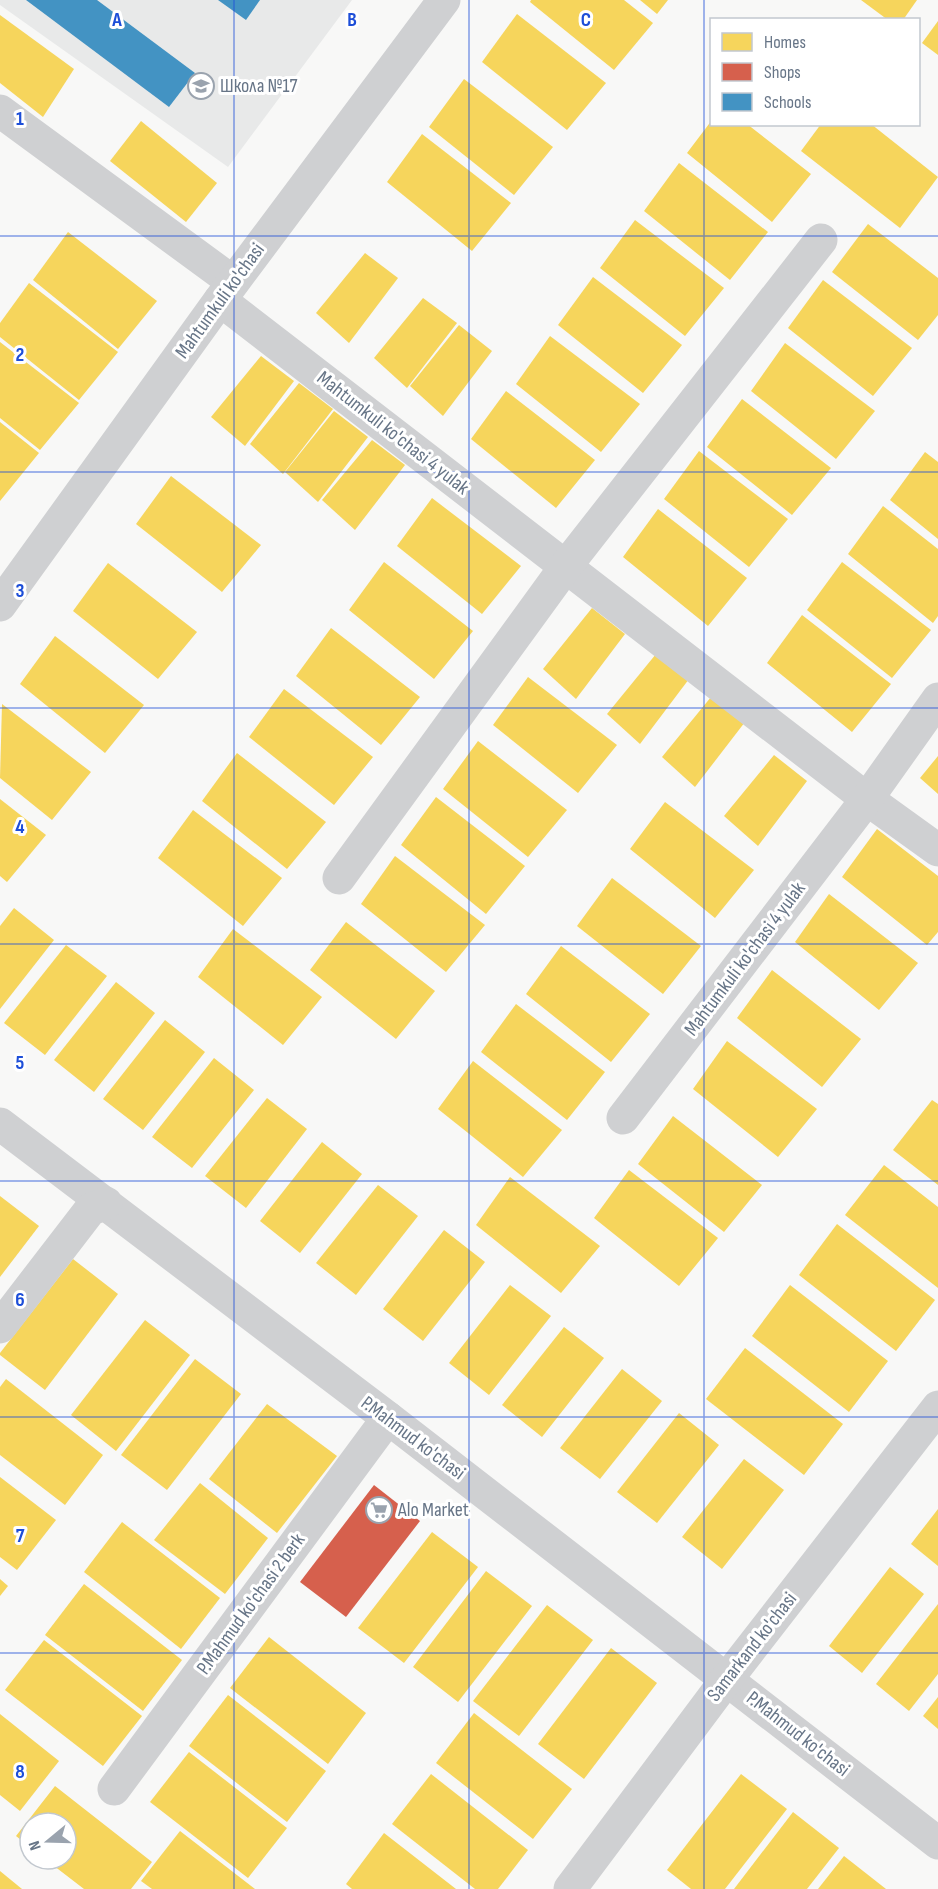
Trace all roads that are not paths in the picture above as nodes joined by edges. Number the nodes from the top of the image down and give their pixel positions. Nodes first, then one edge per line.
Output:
1 (444, 0) edge
2 (0, 111) edge
3 (821, 240) dead end
4 (227, 291) junction
5 (566, 566) junction
6 (0, 605) edge
7 (938, 699) edge
8 (867, 799) junction
9 (938, 850) edge
10 (339, 878) dead end
11 (623, 1118) dead end
12 (0, 1124) edge
13 (106, 1203) junction
14 (0, 1327) edge
15 (938, 1407) edge
16 (388, 1418) junction
17 (727, 1679) junction
18 (114, 1789) dead end
19 (938, 1843) edge
20 (570, 1889) edge

1 - 4 street, Mahtumkuli ko'chasi
2 - 4 street, Mahtumkuli ko'chasi 4 yulak
3 - 5 street
4 - 5 street, Mahtumkuli ko'chasi 4 yulak
4 - 6 street, Mahtumkuli ko'chasi
5 - 8 street, Mahtumkuli ko'chasi 4 yulak
5 - 10 street
7 - 8 street, Mahtumkuli ko'chasi 4 yulak
8 - 9 street, Mahtumkuli ko'chasi 4 yulak
8 - 11 street, Mahtumkuli ko'chasi 4 yulak
12 - 13 street, P.Mahmud ko'chasi
13 - 14 street
13 - 16 street, P.Mahmud ko'chasi
15 - 17 street, Samarkand ko'chasi
16 - 17 street, P.Mahmud ko'chasi
16 - 18 street, P.Mahmud ko'chasi 2 berk
17 - 19 street, P.Mahmud ko'chasi
17 - 20 street, Samarkand ko'chasi

